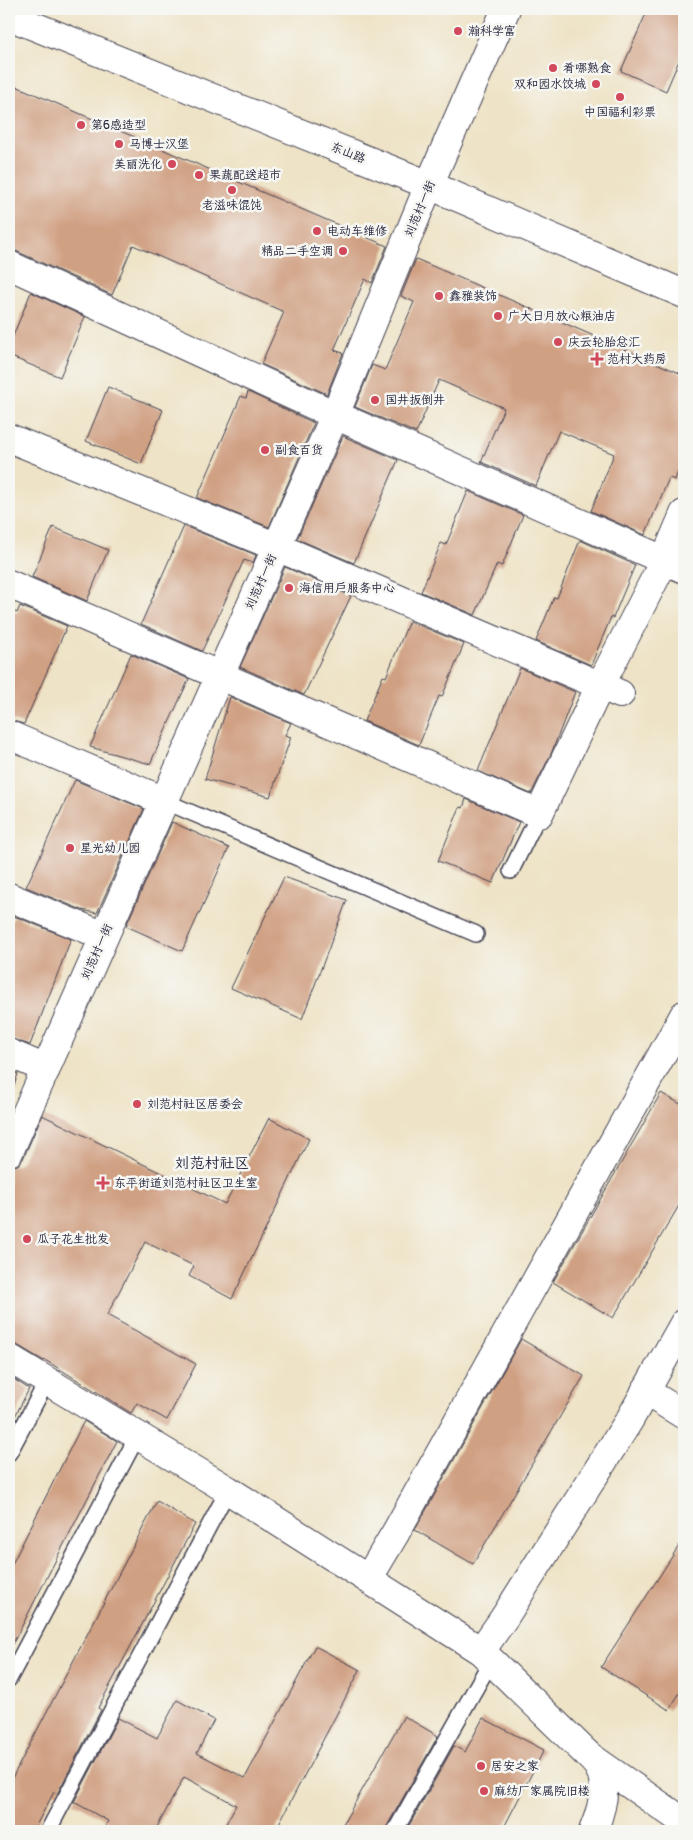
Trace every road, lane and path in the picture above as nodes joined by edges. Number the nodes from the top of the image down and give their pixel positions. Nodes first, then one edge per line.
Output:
1 (506, 9) edge
2 (9, 16) edge
3 (429, 186) junction
4 (9, 265) edge
5 (684, 294) edge
6 (335, 415) junction
7 (9, 438) edge
8 (684, 514) edge
9 (277, 547) junction
10 (674, 565) edge
11 (9, 584) edge
12 (220, 675) junction
13 (610, 690) junction
14 (9, 735) edge
15 (164, 801) junction
16 (539, 814) junction
17 (511, 871) dead end
18 (9, 897) edge
19 (476, 934) dead end
20 (104, 936) junction
21 (684, 1015) edge
22 (9, 1054) edge
23 (46, 1069) junction
24 (9, 1152) edge
25 (684, 1323) edge
26 (9, 1358) edge
27 (47, 1381) junction
28 (645, 1391) junction
29 (684, 1415) edge
30 (138, 1436) junction
31 (9, 1453) edge
32 (228, 1490) junction
33 (368, 1579) junction
34 (486, 1656) junction
35 (9, 1679) edge
36 (589, 1756) junction
37 (684, 1822) edge
38 (48, 1831) edge
39 (395, 1831) edge
40 (593, 1831) edge

1 - 3 street, 刘范村一街
2 - 3 street, 东山路
3 - 5 street, 东山路
3 - 6 street, 刘范村一街
4 - 6 street
6 - 9 street, 刘范村一街
6 - 10 street
7 - 9 street
8 - 10 street
9 - 12 street, 刘范村一街
9 - 13 street
10 - 13 street
11 - 12 street
12 - 15 street, 刘范村一街
12 - 16 street
13 - 16 street
14 - 15 street
15 - 19 lane
15 - 20 street, 刘范村一街
16 - 17 lane
18 - 20 street
20 - 23 street, 刘范村一街
21 - 33 street
22 - 23 street
23 - 24 street, 刘范村一街
25 - 28 street
26 - 27 street
27 - 30 street
27 - 31 lane
28 - 29 street
28 - 34 street
30 - 32 street
30 - 35 lane
32 - 33 street
32 - 38 lane
33 - 34 street
34 - 36 street
34 - 39 lane
36 - 37 street
36 - 40 street

